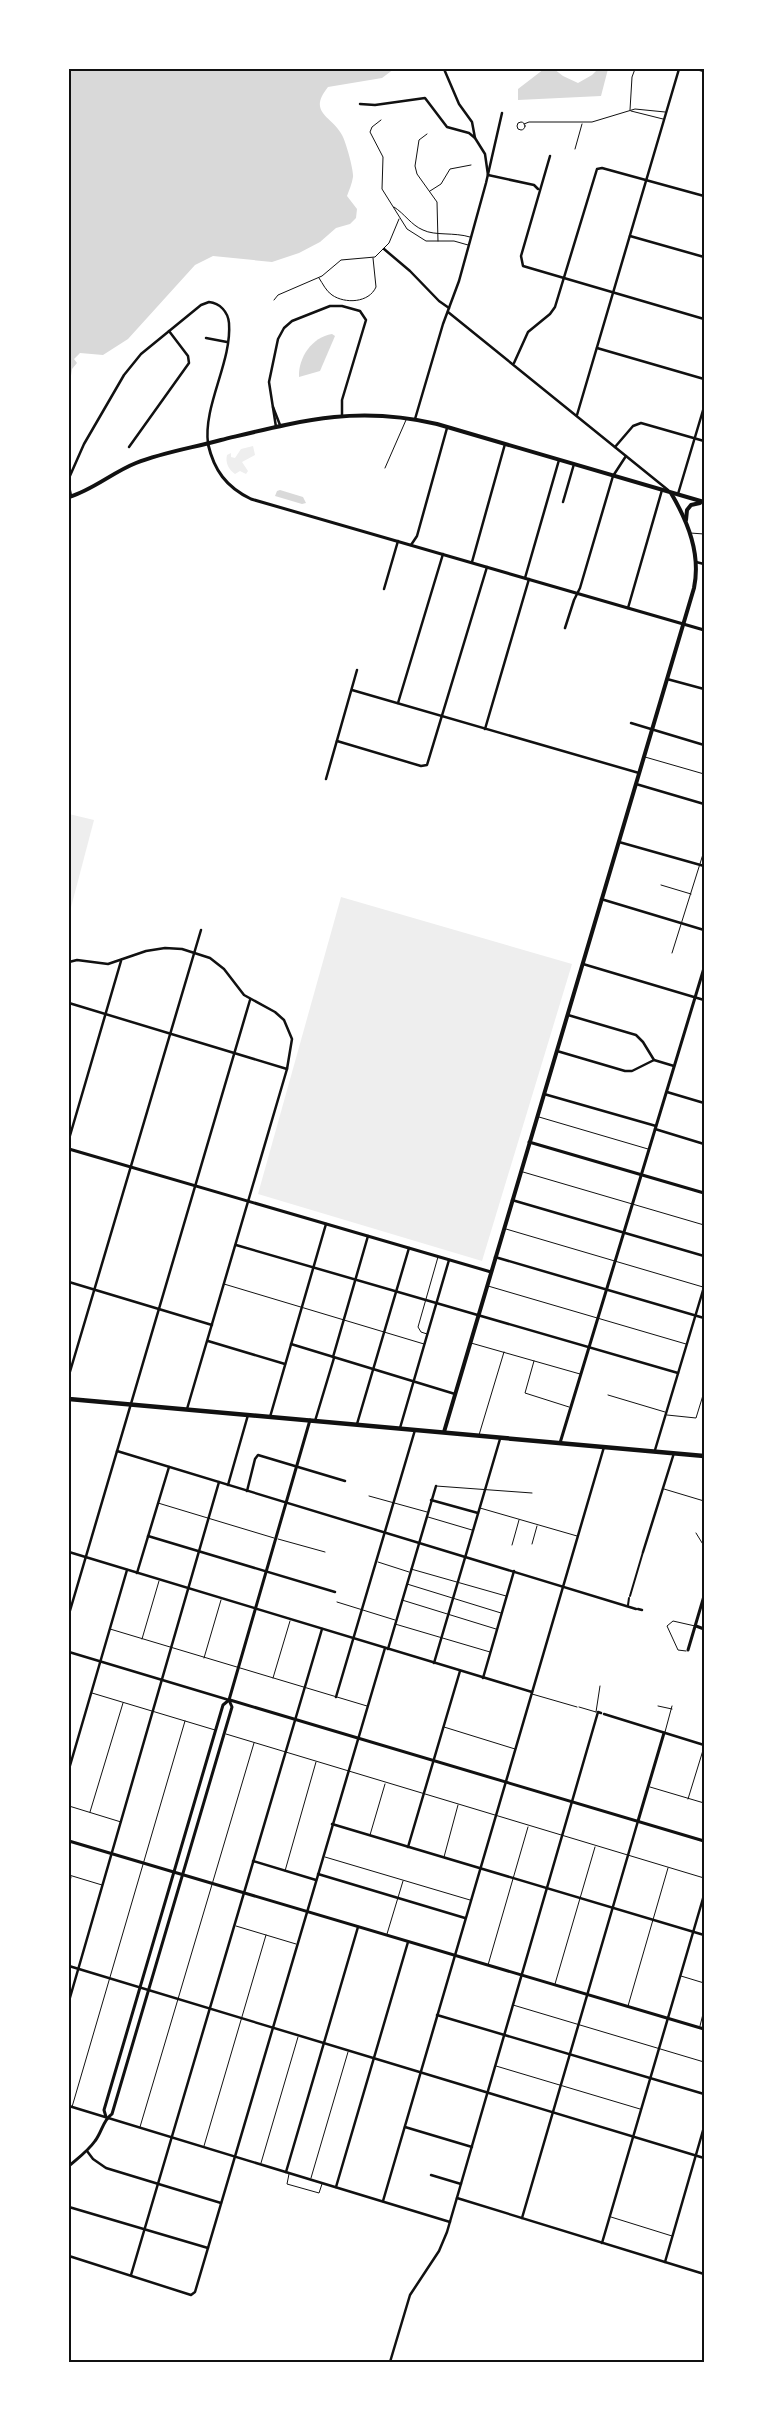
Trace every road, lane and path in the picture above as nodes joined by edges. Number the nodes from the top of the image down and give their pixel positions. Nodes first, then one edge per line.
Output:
1 (444, 69) edge
2 (635, 69) edge
3 (679, 69) edge
4 (697, 69) edge
5 (704, 71) edge
6 (360, 104) dead end
7 (630, 111) junction
8 (666, 112) junction
9 (502, 113) dead end
10 (664, 119) junction
11 (381, 120) dead end
12 (582, 123) junction
13 (524, 124) dead end
14 (427, 134) dead end
15 (475, 138) junction
16 (575, 149) dead end
17 (550, 156) dead end
18 (471, 165) dead end
19 (488, 175) junction
20 (646, 180) junction
21 (539, 190) junction
22 (430, 192) junction
23 (704, 196) edge
24 (394, 207) junction
25 (399, 218) junction
26 (438, 234) junction
27 (630, 236) junction
28 (471, 237) junction
29 (438, 242) junction
30 (469, 245) junction
31 (384, 249) junction
32 (704, 257) edge
33 (373, 258) junction
34 (319, 278) junction
35 (563, 278) junction
36 (613, 292) junction
37 (274, 300) dead end
38 (449, 310) junction
39 (704, 319) edge
40 (169, 331) junction
41 (206, 338) dead end
42 (227, 342) junction
43 (597, 348) junction
44 (514, 363) junction
45 (704, 380) edge
46 (704, 407) edge
47 (342, 415) junction
48 (577, 415) junction
49 (407, 418) junction
50 (415, 419) junction
51 (278, 426) junction
52 (447, 427) junction
53 (695, 438) junction
54 (704, 441) edge
55 (208, 444) junction
56 (506, 444) junction
57 (129, 447) dead end
58 (615, 447) junction
59 (626, 456) junction
60 (559, 460) junction
61 (574, 464) junction
62 (385, 468) dead end
63 (614, 476) junction
64 (69, 478) edge
65 (69, 486) edge
66 (662, 490) junction
67 (671, 493) junction
68 (677, 495) junction
69 (70, 497) edge
70 (563, 502) dead end
71 (704, 502) edge
72 (686, 522) junction
73 (690, 533) junction
74 (704, 534) edge
75 (398, 541) junction
76 (411, 545) junction
77 (443, 554) junction
78 (472, 562) junction
79 (696, 562) junction
80 (704, 564) edge
81 (487, 567) junction
82 (527, 578) junction
83 (384, 589) dead end
84 (577, 593) junction
85 (628, 608) junction
86 (683, 624) junction
87 (566, 628) dead end
88 (704, 630) edge
89 (357, 670) dead end
90 (667, 678) junction
91 (704, 689) edge
92 (352, 690) junction
93 (398, 703) junction
94 (442, 717) junction
95 (630, 723) dead end
96 (485, 729) junction
97 (651, 730) junction
98 (337, 742) junction
99 (704, 745) edge
100 (643, 757) junction
101 (639, 773) junction
102 (704, 774) edge
103 (326, 779) dead end
104 (636, 784) junction
105 (704, 804) edge
106 (618, 842) junction
107 (704, 851) edge
108 (700, 865) junction
109 (704, 866) edge
110 (661, 885) dead end
111 (691, 894) junction
112 (601, 900) junction
113 (682, 923) junction
114 (201, 930) dead end
115 (704, 930) edge
116 (194, 952) junction
117 (672, 953) dead end
118 (121, 961) junction
119 (69, 962) edge
120 (582, 964) junction
121 (704, 968) edge
122 (695, 997) junction
123 (250, 1000) junction
124 (704, 1000) edge
125 (69, 1003) edge
126 (106, 1014) junction
127 (567, 1015) junction
128 (169, 1033) junction
129 (556, 1051) junction
130 (234, 1052) junction
131 (654, 1060) junction
132 (674, 1066) junction
133 (287, 1069) junction
134 (667, 1092) junction
135 (543, 1093) junction
136 (704, 1103) edge
137 (536, 1116) junction
138 (655, 1128) junction
139 (69, 1139) edge
140 (529, 1142) junction
141 (704, 1144) edge
142 (69, 1149) edge
143 (649, 1149) junction
144 (130, 1167) junction
145 (520, 1171) junction
146 (641, 1175) junction
147 (195, 1186) junction
148 (704, 1193) edge
149 (512, 1200) junction
150 (249, 1201) junction
151 (632, 1204) junction
152 (326, 1224) junction
153 (704, 1226) edge
154 (503, 1228) junction
155 (624, 1233) junction
156 (368, 1236) junction
157 (236, 1245) junction
158 (409, 1248) junction
159 (704, 1256) edge
160 (439, 1257) junction
161 (495, 1257) junction
162 (449, 1260) junction
163 (615, 1261) junction
164 (314, 1268) junction
165 (491, 1272) junction
166 (355, 1280) junction
167 (69, 1282) edge
168 (224, 1284) junction
169 (486, 1286) junction
170 (704, 1287) edge
171 (94, 1289) junction
172 (606, 1290) junction
173 (396, 1292) junction
174 (425, 1301) junction
175 (436, 1304) junction
176 (302, 1307) junction
177 (159, 1309) junction
178 (478, 1316) junction
179 (695, 1316) junction
180 (597, 1318) junction
181 (704, 1318) edge
182 (343, 1320) junction
183 (212, 1325) junction
184 (384, 1332) junction
185 (427, 1334) junction
186 (208, 1341) junction
187 (470, 1342) junction
188 (291, 1344) junction
189 (687, 1344) junction
190 (424, 1345) junction
191 (589, 1346) junction
192 (504, 1352) junction
193 (333, 1357) junction
194 (534, 1361) junction
195 (285, 1364) junction
196 (373, 1370) junction
197 (678, 1373) junction
198 (580, 1374) junction
199 (69, 1375) edge
200 (414, 1381) junction
201 (704, 1392) edge
202 (455, 1394) junction
203 (608, 1395) dead end
204 (69, 1399) edge
205 (131, 1404) junction
206 (570, 1407) junction
207 (188, 1409) junction
208 (248, 1414) junction
209 (665, 1414) junction
210 (270, 1416) junction
211 (313, 1420) junction
212 (357, 1424) junction
213 (400, 1428) junction
214 (415, 1430) junction
215 (444, 1432) junction
216 (479, 1435) junction
217 (500, 1437) junction
218 (560, 1443) junction
219 (604, 1447) junction
220 (117, 1451) junction
221 (654, 1452) junction
222 (674, 1453) junction
223 (704, 1456) edge
224 (296, 1466) junction
225 (169, 1467) junction
226 (345, 1480) dead end
227 (219, 1482) junction
228 (228, 1485) junction
229 (436, 1486) joint
230 (485, 1489) junction
231 (664, 1489) junction
232 (247, 1491) junction
233 (532, 1493) dead end
234 (369, 1496) dead end
235 (431, 1500) junction
236 (704, 1501) edge
237 (286, 1502) junction
238 (158, 1503) junction
239 (394, 1503) junction
240 (480, 1508) junction
241 (428, 1512) junction
242 (478, 1513) junction
243 (426, 1516) junction
244 (208, 1518) junction
245 (520, 1520) junction
246 (538, 1525) junction
247 (473, 1530) junction
248 (385, 1532) junction
249 (696, 1533) dead end
250 (148, 1536) junction
251 (577, 1537) junction
252 (275, 1538) junction
253 (419, 1542) junction
254 (532, 1544) dead end
255 (512, 1545) dead end
256 (704, 1546) edge
257 (199, 1551) junction
258 (69, 1552) edge
259 (325, 1552) dead end
260 (643, 1552) joint
261 (465, 1556) junction
262 (86, 1557) junction
263 (376, 1562) junction
264 (127, 1570) junction
265 (411, 1570) junction
266 (514, 1571) junction
267 (266, 1572) junction
268 (137, 1574) junction
269 (159, 1580) junction
270 (458, 1582) junction
271 (407, 1584) junction
272 (563, 1586) junction
273 (189, 1589) junction
274 (335, 1592) dead end
275 (507, 1596) junction
276 (704, 1596) edge
277 (453, 1598) junction
278 (222, 1599) junction
279 (402, 1600) junction
280 (337, 1602) dead end
281 (628, 1605) junction
282 (255, 1609) junction
283 (639, 1609) dead end
284 (362, 1610) junction
285 (502, 1613) junction
286 (69, 1614) edge
287 (448, 1614) junction
288 (290, 1620) junction
289 (395, 1622) junction
290 (696, 1626) junction
291 (110, 1629) junction
292 (322, 1629) junction
293 (497, 1629) junction
294 (704, 1629) edge
295 (441, 1638) junction
296 (142, 1639) junction
297 (353, 1639) junction
298 (173, 1648) junction
299 (386, 1649) junction
300 (688, 1650) joint
301 (69, 1652) edge
302 (490, 1653) junction
303 (204, 1658) junction
304 (100, 1662) junction
305 (434, 1663) junction
306 (238, 1668) junction
307 (460, 1671) junction
308 (272, 1678) junction
309 (483, 1678) junction
310 (164, 1680) junction
311 (600, 1686) dead end
312 (304, 1688) junction
313 (91, 1693) junction
314 (532, 1693) junction
315 (336, 1697) junction
316 (229, 1700) junction
317 (123, 1703) junction
318 (658, 1706) dead end
319 (367, 1707) junction
320 (154, 1712) junction
321 (600, 1713) junction
322 (295, 1720) junction
323 (185, 1722) junction
324 (443, 1727) junction
325 (216, 1731) junction
326 (664, 1732) junction
327 (224, 1733) junction
328 (358, 1739) junction
329 (254, 1742) junction
330 (704, 1746) edge
331 (515, 1749) junction
332 (286, 1752) junction
333 (317, 1761) junction
334 (433, 1761) junction
335 (69, 1769) edge
336 (348, 1771) junction
337 (506, 1782) junction
338 (386, 1783) junction
339 (648, 1787) junction
340 (424, 1794) junction
341 (688, 1799) junction
342 (572, 1802) junction
343 (704, 1803) edge
344 (458, 1805) junction
345 (69, 1806) edge
346 (90, 1812) junction
347 (496, 1816) junction
348 (638, 1821) junction
349 (122, 1822) junction
350 (332, 1824) junction
351 (528, 1826) junction
352 (370, 1835) junction
353 (562, 1836) junction
354 (69, 1841) edge
355 (704, 1841) edge
356 (595, 1846) junction
357 (408, 1847) junction
358 (112, 1854) junction
359 (323, 1856) junction
360 (628, 1856) junction
361 (444, 1857) junction
362 (253, 1861) junction
363 (144, 1864) junction
364 (480, 1868) junction
365 (669, 1868) junction
366 (285, 1871) junction
367 (174, 1872) junction
368 (318, 1874) junction
369 (70, 1875) edge
370 (182, 1875) junction
371 (704, 1878) edge
372 (513, 1879) junction
373 (316, 1880) junction
374 (403, 1880) junction
375 (212, 1884) junction
376 (69, 1885) edge
377 (103, 1886) junction
378 (546, 1889) junction
379 (244, 1893) junction
380 (704, 1896) edge
381 (398, 1898) junction
382 (580, 1899) junction
383 (471, 1900) junction
384 (613, 1909) junction
385 (307, 1912) junction
386 (465, 1918) junction
387 (653, 1920) junction
388 (234, 1926) junction
389 (358, 1927) junction
390 (694, 1932) junction
391 (266, 1935) junction
392 (386, 1935) junction
393 (704, 1935) edge
394 (408, 1942) junction
395 (297, 1944) junction
396 (454, 1955) junction
397 (488, 1965) junction
398 (69, 1966) edge
399 (78, 1969) junction
400 (521, 1975) junction
401 (681, 1976) junction
402 (110, 1978) junction
403 (704, 1983) edge
404 (554, 1985) junction
405 (140, 1987) junction
406 (148, 1989) junction
407 (588, 1995) junction
408 (179, 1999) junction
409 (69, 2001) edge
410 (513, 2004) junction
411 (628, 2006) junction
412 (210, 2008) junction
413 (704, 2010) edge
414 (437, 2015) junction
415 (241, 2018) junction
416 (668, 2018) junction
417 (579, 2024) junction
418 (699, 2027) junction
419 (272, 2028) junction
420 (704, 2029) edge
421 (504, 2035) junction
422 (298, 2037) junction
423 (323, 2044) junction
424 (659, 2048) junction
425 (348, 2051) junction
426 (570, 2055) junction
427 (374, 2059) junction
428 (704, 2062) edge
429 (495, 2066) junction
430 (420, 2073) junction
431 (650, 2078) junction
432 (561, 2085) junction
433 (487, 2093) junction
434 (704, 2094) edge
435 (70, 2106) edge
436 (641, 2109) junction
437 (553, 2113) junction
438 (106, 2117) junction
439 (405, 2127) junction
440 (140, 2128) junction
441 (704, 2128) edge
442 (172, 2137) junction
443 (633, 2137) junction
444 (204, 2147) junction
445 (472, 2147) junction
446 (87, 2151) junction
447 (696, 2155) junction
448 (235, 2156) junction
449 (704, 2158) edge
450 (260, 2164) junction
451 (69, 2166) edge
452 (287, 2172) junction
453 (430, 2175) dead end
454 (311, 2180) junction
455 (322, 2183) junction
456 (158, 2184) junction
457 (461, 2184) junction
458 (336, 2187) junction
459 (457, 2198) junction
460 (383, 2201) junction
461 (221, 2203) junction
462 (69, 2206) edge
463 (610, 2217) junction
464 (522, 2218) junction
465 (450, 2222) junction
466 (145, 2229) junction
467 (672, 2236) junction
468 (602, 2243) junction
469 (208, 2248) junction
470 (69, 2256) edge
471 (665, 2262) junction
472 (704, 2274) edge
473 (131, 2276) junction
474 (390, 2362) edge

1 - 15 street
2 - 7 lane
3 - 8 street
4 - 5 street
6 - 15 street
7 - 8 lane
7 - 10 lane
7 - 12 lane
8 - 10 street
9 - 19 street
10 - 20 street
11 - 24 lane
12 - 13 lane
12 - 16 lane
14 - 22 lane
15 - 19 street
17 - 21 street
18 - 22 lane
19 - 21 street
19 - 28 street
20 - 23 street
20 - 27 street
20 - 35 street
21 - 35 street
22 - 26 lane
24 - 25 lane
24 - 26 lane
25 - 29 lane
25 - 31 lane
26 - 28 lane
26 - 29 lane
27 - 32 street
27 - 36 street
28 - 30 street
29 - 30 lane
30 - 38 street
31 - 33 lane
31 - 38 street
33 - 34 lane
33 - 34 lane
34 - 37 lane
35 - 36 street
35 - 44 street
36 - 39 street
36 - 43 street
38 - 44 street
38 - 50 street
40 - 42 street
40 - 57 street
40 - 64 street
41 - 42 street
42 - 55 street
43 - 45 street
43 - 48 street
44 - 48 street
46 - 53 street
47 - 49 main road
47 - 51 main road
47 - 51 street
48 - 58 street
49 - 50 main road
49 - 62 lane
50 - 52 main road
51 - 55 main road
52 - 56 main road
52 - 76 street
53 - 54 street
53 - 58 street
53 - 68 street
55 - 69 main road
55 - 75 street
56 - 60 main road
56 - 78 street
58 - 59 street
59 - 63 street
59 - 67 street
60 - 61 main road
60 - 82 street
61 - 63 main road
61 - 70 street
63 - 66 main road
63 - 84 street
65 - 69 street
66 - 67 main road
66 - 85 street
67 - 68 main road
67 - 72 main road
68 - 71 main road
71 - 72 main road
72 - 73 main road
73 - 74 lane
73 - 79 main road
75 - 76 street
75 - 83 street
76 - 77 street
77 - 78 street
77 - 93 street
78 - 81 street
79 - 80 street
79 - 86 main road
81 - 82 street
81 - 94 street
82 - 84 street
82 - 96 street
84 - 85 street
84 - 87 street
85 - 86 street
86 - 88 street
86 - 90 main road
89 - 92 street
90 - 91 street
90 - 97 main road
92 - 93 street
92 - 98 street
93 - 94 street
94 - 96 street
94 - 98 street
95 - 97 street
96 - 101 street
97 - 99 street
97 - 100 main road
98 - 103 street
100 - 101 main road
100 - 102 lane
101 - 104 main road
104 - 105 street
104 - 106 main road
106 - 108 street
106 - 112 main road
107 - 108 lane
108 - 109 street
108 - 111 lane
110 - 111 lane
111 - 113 lane
112 - 113 street
112 - 120 main road
113 - 115 street
113 - 117 lane
114 - 116 street
116 - 118 street
116 - 123 street
116 - 128 street
118 - 119 street
118 - 126 street
120 - 122 street
120 - 127 main road
121 - 122 street
122 - 124 street
122 - 132 street
123 - 130 street
123 - 133 street
125 - 126 street
126 - 128 street
126 - 139 street
127 - 129 main road
127 - 131 street
128 - 130 street
128 - 144 street
129 - 131 street
129 - 135 main road
130 - 133 street
130 - 147 street
131 - 132 street
132 - 134 street
133 - 150 street
134 - 136 street
134 - 138 street
135 - 137 main road
135 - 138 street
137 - 140 main road
137 - 143 lane
138 - 141 street
138 - 143 street
140 - 145 main road
140 - 146 street
142 - 144 street
143 - 146 street
144 - 147 street
144 - 171 street
145 - 149 main road
145 - 151 lane
146 - 148 street
146 - 151 street
147 - 150 street
147 - 177 street
149 - 154 main road
149 - 155 street
150 - 152 street
150 - 157 street
151 - 153 lane
151 - 155 street
152 - 156 street
152 - 164 street
154 - 161 main road
154 - 163 lane
155 - 159 street
155 - 163 street
156 - 158 street
156 - 166 street
157 - 164 street
157 - 168 street
158 - 160 street
158 - 173 street
160 - 162 street
160 - 174 lane
161 - 165 main road
161 - 172 street
162 - 165 street
162 - 175 street
163 - 170 lane
163 - 172 street
164 - 166 street
164 - 176 street
165 - 169 main road
166 - 173 street
166 - 182 street
167 - 171 street
168 - 176 lane
168 - 183 street
169 - 178 main road
169 - 180 lane
170 - 179 street
171 - 177 street
171 - 199 street
172 - 179 street
172 - 180 street
173 - 174 street
173 - 184 street
174 - 175 street
174 - 185 lane
175 - 178 street
175 - 185 street
176 - 182 lane
176 - 188 street
177 - 183 street
177 - 205 street
178 - 187 main road
178 - 191 street
179 - 181 street
179 - 189 street
180 - 189 lane
180 - 191 street
182 - 184 lane
182 - 193 street
183 - 186 street
184 - 190 lane
184 - 196 street
185 - 190 street
186 - 195 street
186 - 207 street
187 - 192 lane
187 - 202 main road
188 - 193 street
188 - 195 street
189 - 197 street
190 - 200 street
191 - 197 street
191 - 198 street
192 - 194 lane
192 - 216 lane
193 - 196 street
193 - 211 street
194 - 198 lane
194 - 206 lane
195 - 210 street
196 - 200 street
196 - 212 street
197 - 209 street
198 - 206 street
200 - 202 street
200 - 213 street
201 - 209 lane
202 - 215 main road
203 - 209 lane
204 - 205 main road
205 - 207 main road
205 - 220 street
206 - 218 street
207 - 208 main road
208 - 210 main road
208 - 228 street
209 - 221 street
210 - 211 main road
211 - 212 main road
211 - 224 street
212 - 213 main road
213 - 214 main road
214 - 215 main road
214 - 239 street
215 - 216 main road
216 - 217 main road
217 - 218 main road
217 - 230 street
218 - 219 main road
219 - 221 main road
219 - 251 street
220 - 225 street
220 - 262 street
221 - 222 main road
222 - 223 main road
222 - 231 street
224 - 226 street
224 - 232 street
224 - 237 street
225 - 227 street
225 - 238 street
227 - 228 street
227 - 244 street
228 - 232 street
229 - 230 lane
229 - 235 street
230 - 233 lane
230 - 240 street
231 - 236 lane
231 - 260 street
232 - 237 street
234 - 239 lane
235 - 241 street
235 - 242 street
237 - 248 street
237 - 252 street
238 - 244 lane
238 - 250 street
239 - 241 lane
239 - 248 street
240 - 242 street
240 - 245 lane
241 - 243 street
242 - 247 street
243 - 247 lane
243 - 253 street
244 - 252 lane
244 - 257 street
245 - 246 lane
245 - 255 lane
246 - 251 lane
246 - 254 lane
247 - 261 street
248 - 253 street
248 - 263 street
249 - 256 lane
250 - 257 street
250 - 268 street
251 - 272 street
252 - 259 lane
252 - 267 street
253 - 261 street
253 - 265 street
257 - 267 street
257 - 273 street
258 - 262 street
260 - 281 street
261 - 266 street
261 - 270 street
262 - 264 street
262 - 286 street
263 - 265 lane
263 - 284 street
264 - 268 street
264 - 291 street
265 - 270 lane
265 - 271 street
266 - 272 street
266 - 275 street
267 - 274 street
267 - 282 street
268 - 269 street
269 - 273 street
269 - 296 lane
270 - 275 lane
270 - 277 street
271 - 277 lane
271 - 279 street
272 - 281 street
272 - 314 street
273 - 278 street
273 - 298 street
275 - 285 street
276 - 290 street
277 - 285 lane
277 - 287 street
278 - 282 street
278 - 303 lane
279 - 287 lane
279 - 289 street
280 - 284 lane
281 - 283 street
282 - 288 street
282 - 306 street
284 - 289 lane
284 - 297 street
285 - 293 street
287 - 293 lane
287 - 295 street
288 - 292 street
288 - 308 lane
289 - 295 lane
289 - 299 street
290 - 294 street
290 - 300 street
290 - 300 lane
291 - 296 lane
291 - 304 street
292 - 297 street
292 - 312 street
293 - 302 street
295 - 302 lane
295 - 305 street
296 - 298 lane
297 - 299 street
297 - 315 street
298 - 303 lane
298 - 310 street
299 - 305 street
299 - 319 street
301 - 304 street
302 - 309 street
303 - 306 lane
304 - 310 street
304 - 313 street
305 - 307 street
306 - 308 lane
306 - 316 street
307 - 309 street
307 - 324 street
308 - 312 lane
309 - 314 street
310 - 316 street
310 - 320 street
311 - 321 lane
312 - 315 lane
312 - 322 street
313 - 317 lane
313 - 335 street
314 - 321 lane
314 - 331 street
315 - 319 lane
316 - 322 street
316 - 325 street
316 - 327 street
317 - 320 lane
317 - 346 lane
318 - 326 lane
319 - 328 street
320 - 323 lane
320 - 349 street
321 - 326 street
321 - 342 street
322 - 328 street
322 - 332 street
323 - 325 lane
323 - 363 lane
324 - 331 lane
324 - 334 street
325 - 367 street
326 - 330 street
326 - 339 street
327 - 329 lane
327 - 370 street
328 - 334 street
328 - 336 street
329 - 332 lane
329 - 375 lane
330 - 341 lane
331 - 337 street
332 - 333 lane
332 - 362 street
333 - 336 lane
333 - 366 lane
334 - 337 street
334 - 340 street
336 - 338 lane
336 - 350 street
337 - 342 street
337 - 347 street
338 - 340 lane
338 - 352 lane
339 - 341 lane
339 - 348 street
340 - 344 lane
340 - 357 street
341 - 343 lane
342 - 348 street
342 - 353 street
344 - 347 lane
344 - 361 lane
345 - 346 lane
346 - 349 lane
347 - 351 lane
347 - 364 street
348 - 355 street
348 - 360 street
349 - 358 street
350 - 352 street
350 - 359 street
351 - 353 lane
351 - 372 lane
352 - 357 street
353 - 356 lane
353 - 378 street
354 - 358 street
356 - 360 lane
356 - 382 lane
357 - 361 street
358 - 363 street
358 - 377 street
359 - 368 street
359 - 374 lane
360 - 365 lane
360 - 384 street
361 - 364 street
362 - 366 street
362 - 379 street
363 - 367 street
363 - 402 lane
364 - 372 street
364 - 383 street
365 - 371 lane
365 - 387 lane
366 - 373 street
367 - 370 street
367 - 405 street
368 - 373 street
368 - 381 street
369 - 376 lane
369 - 377 lane
370 - 375 street
370 - 406 street
372 - 378 street
372 - 397 lane
373 - 385 street
374 - 381 lane
374 - 383 lane
375 - 379 street
375 - 408 lane
377 - 399 street
378 - 382 street
378 - 400 street
379 - 385 street
379 - 388 street
380 - 390 street
381 - 386 street
381 - 392 lane
382 - 384 street
382 - 404 lane
383 - 386 street
384 - 387 street
384 - 407 street
385 - 389 street
385 - 395 street
386 - 396 street
387 - 390 street
387 - 411 lane
388 - 391 lane
388 - 412 street
389 - 392 street
389 - 423 street
390 - 393 street
390 - 401 street
391 - 395 lane
391 - 415 lane
392 - 394 street
394 - 396 street
394 - 427 street
395 - 419 street
396 - 397 street
396 - 414 street
397 - 400 street
398 - 399 street
399 - 402 street
399 - 409 street
400 - 404 street
400 - 410 street
401 - 403 lane
401 - 416 street
402 - 405 street
402 - 435 lane
404 - 407 street
405 - 406 street
405 - 438 street
406 - 408 street
406 - 438 street
407 - 411 street
407 - 417 street
408 - 412 street
408 - 440 lane
410 - 417 lane
410 - 421 street
411 - 416 street
412 - 415 street
412 - 442 street
413 - 418 lane
414 - 421 street
414 - 430 street
415 - 419 street
415 - 444 lane
416 - 418 street
416 - 424 street
417 - 424 lane
417 - 426 street
418 - 420 street
419 - 422 street
419 - 448 street
421 - 426 street
421 - 429 street
422 - 423 street
422 - 450 lane
423 - 425 street
423 - 452 street
424 - 428 lane
424 - 431 street
425 - 427 street
425 - 454 lane
426 - 431 street
426 - 432 street
427 - 430 street
427 - 458 street
429 - 432 lane
429 - 433 street
430 - 433 street
430 - 439 street
431 - 434 street
431 - 436 street
432 - 436 lane
432 - 437 street
433 - 437 street
433 - 445 street
435 - 438 street
436 - 443 street
437 - 443 street
437 - 464 street
438 - 440 street
438 - 446 street
439 - 445 street
439 - 460 street
440 - 442 street
441 - 447 street
442 - 444 street
442 - 456 street
443 - 447 street
443 - 463 street
444 - 448 street
445 - 457 street
446 - 451 street
446 - 456 street
447 - 449 street
447 - 467 street
448 - 450 street
448 - 461 street
450 - 452 street
452 - 454 street
452 - 455 lane
453 - 457 street
454 - 455 street
455 - 458 street
456 - 461 street
456 - 466 street
457 - 459 street
458 - 460 street
459 - 464 street
459 - 465 street
460 - 465 street
461 - 469 street
462 - 466 street
463 - 467 lane
463 - 468 street
464 - 468 street
465 - 474 street
466 - 469 street
466 - 473 street
467 - 471 street
468 - 471 street
469 - 473 street
470 - 473 street
471 - 472 street

